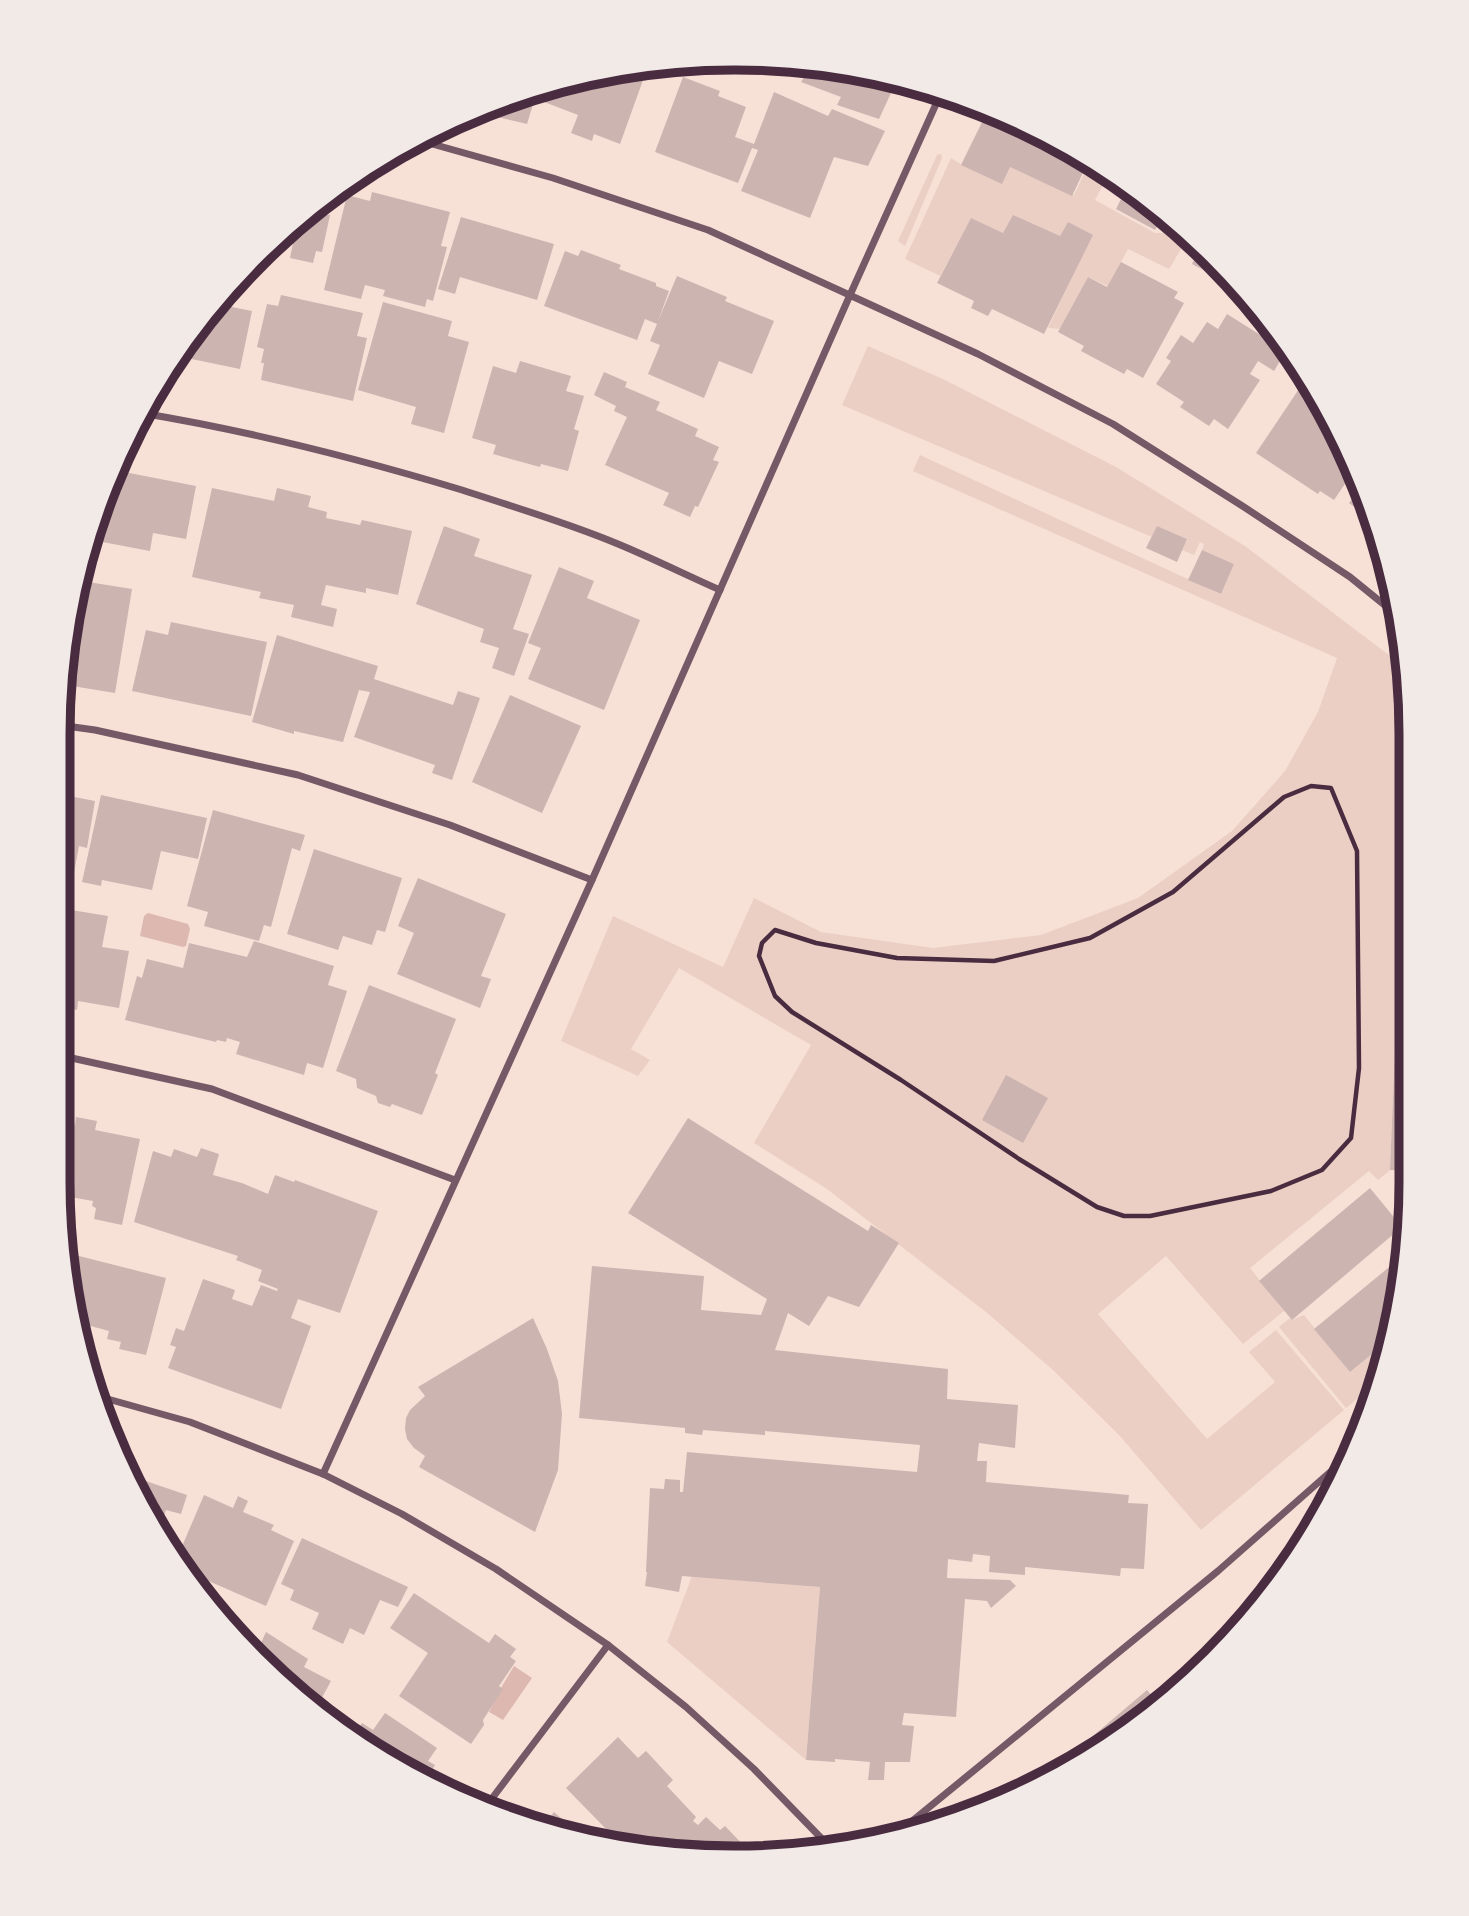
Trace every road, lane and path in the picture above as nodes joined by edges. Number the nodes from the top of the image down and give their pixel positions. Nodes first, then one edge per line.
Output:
1 (937, 102) edge
2 (432, 144) edge
3 (850, 295) junction
4 (152, 415) edge
5 (720, 590) junction
6 (1386, 606) edge
7 (70, 727) edge
8 (592, 880) junction
9 (792, 1012) joint
10 (70, 1058) edge
11 (455, 1180) junction
12 (106, 1399) edge
13 (1332, 1470) edge
14 (323, 1474) junction
15 (608, 1646) junction
16 (491, 1799) edge
17 (912, 1821) edge
18 (823, 1840) edge

1 - 3 street
2 - 3 street
3 - 5 street
3 - 6 street
4 - 5 street
5 - 8 street
7 - 8 street
8 - 11 street
9 - 9 path
10 - 11 street
11 - 14 street
12 - 14 street
13 - 17 street
14 - 15 street
15 - 16 street
15 - 18 street

